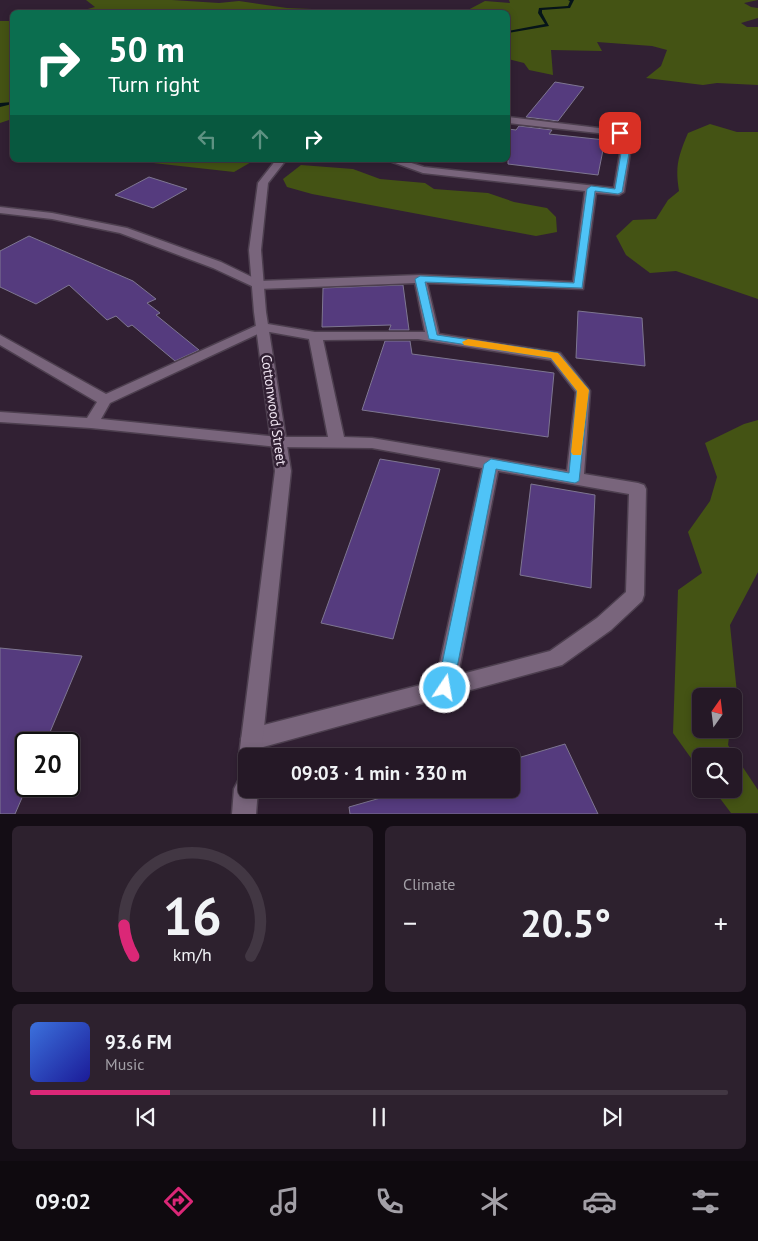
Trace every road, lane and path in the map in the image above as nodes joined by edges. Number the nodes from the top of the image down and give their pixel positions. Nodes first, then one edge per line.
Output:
1 (510, 120) edge
2 (279, 162) edge
3 (398, 162) edge
4 (591, 189) junction
5 (0, 210) edge
6 (420, 279) junction
7 (258, 285) junction
8 (262, 327) junction
9 (315, 336) junction
10 (433, 337) junction
11 (0, 339) edge
12 (105, 400) junction
13 (0, 417) edge
14 (91, 423) junction
15 (278, 442) junction
16 (337, 443) junction
17 (491, 464) junction
18 (575, 478) junction
19 (445, 688) junction
20 (251, 748) edge
21 (245, 798) edge
22 (244, 814) edge

1 - 4 street
2 - 7 street, Cottonwood Street
3 - 4 street
4 - 6 street
5 - 7 street
6 - 7 street
6 - 10 street
7 - 8 street, Cottonwood Street
8 - 9 street
8 - 12 street
8 - 15 street, Cottonwood Street
9 - 10 street
9 - 16 street
10 - 18 street
11 - 12 street
12 - 14 street
13 - 14 street
14 - 15 street
15 - 16 street
15 - 20 street, Cottonwood Street
16 - 17 street
17 - 18 street
17 - 19 street
18 - 19 street
19 - 20 street
21 - 22 street

